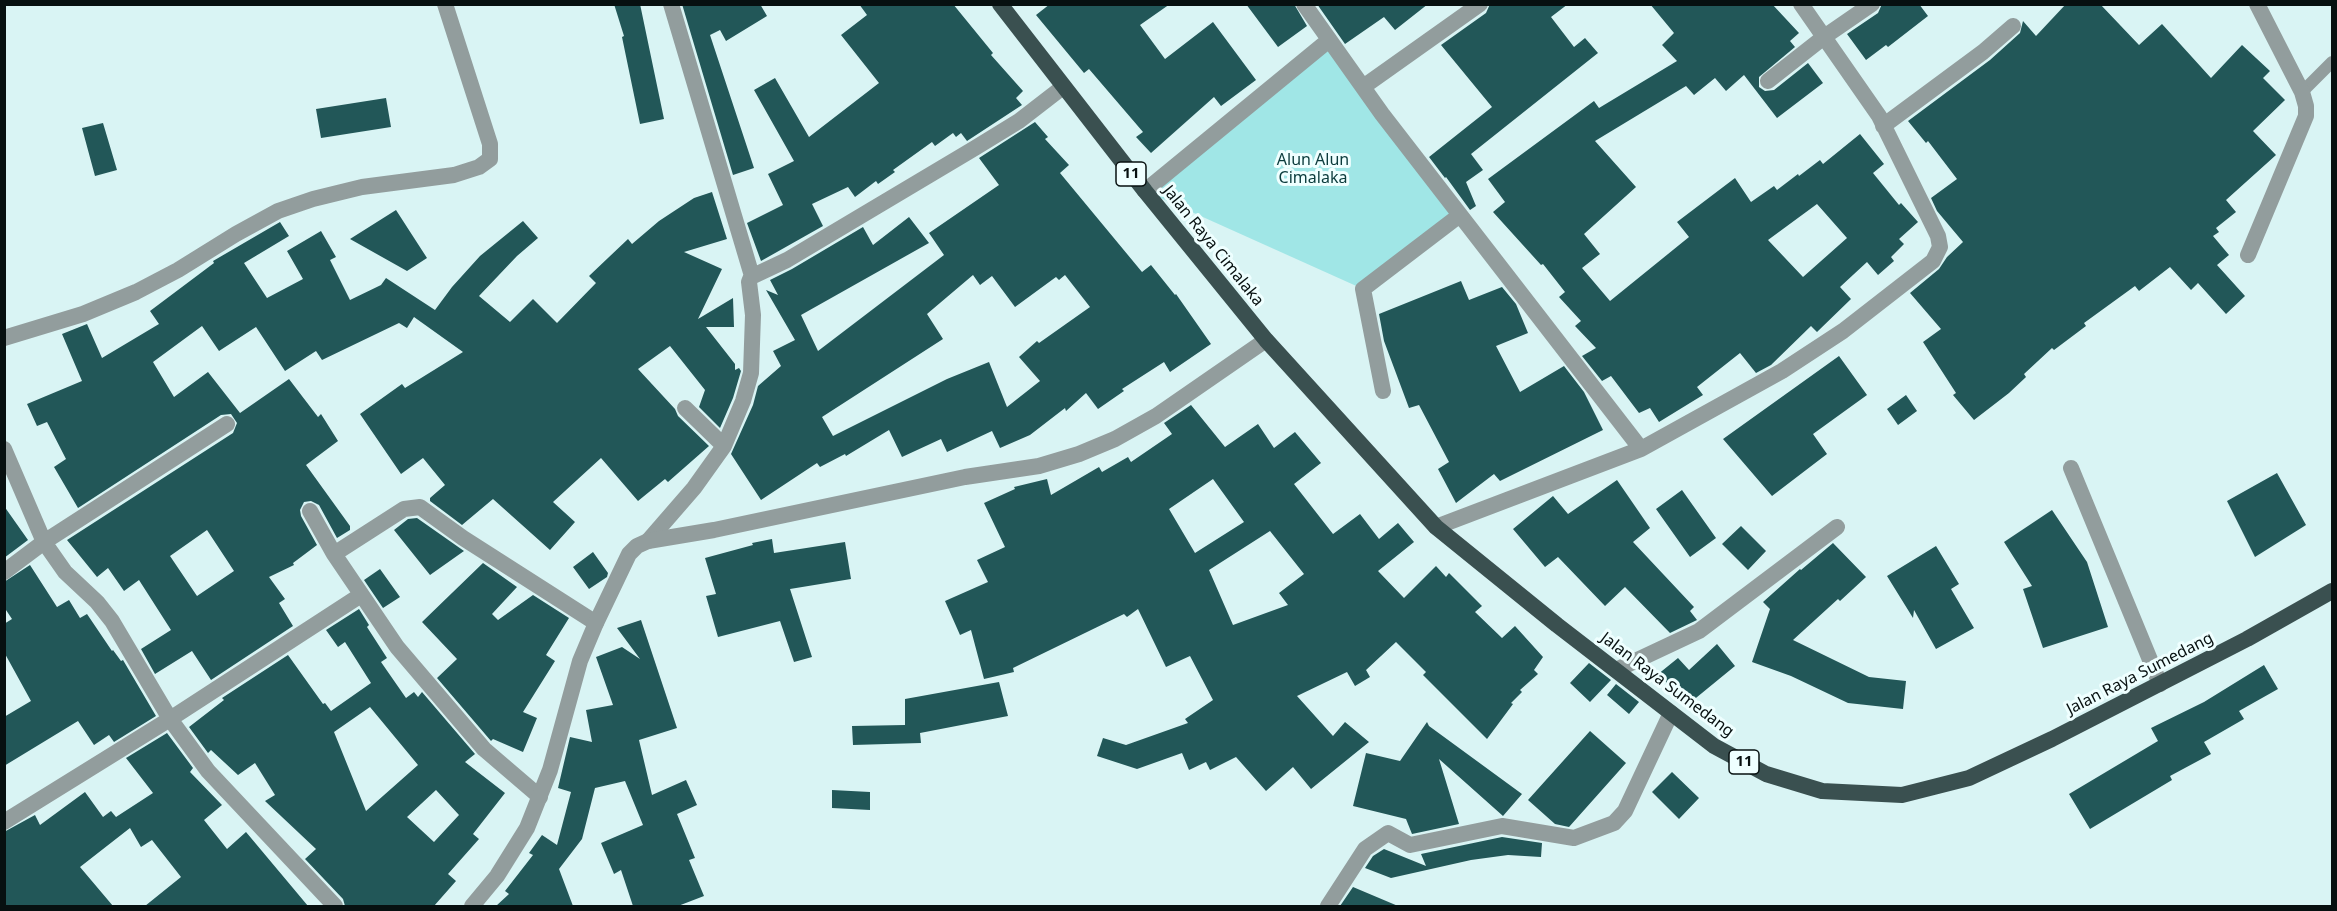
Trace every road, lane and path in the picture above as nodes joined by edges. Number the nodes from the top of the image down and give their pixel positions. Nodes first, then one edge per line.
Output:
1 (445, 4) edge
2 (671, 4) edge
3 (1000, 4) edge
4 (1304, 4) edge
5 (1480, 4) edge
6 (1801, 4) edge
7 (1872, 4) edge
8 (2257, 4) edge
9 (2013, 26) dead end
10 (1824, 37) junction
11 (1329, 40) junction
12 (2332, 62) edge
13 (1768, 81) dead end
14 (1064, 87) junction
15 (1364, 87) junction
16 (2302, 92) junction
17 (1883, 126) junction
18 (1145, 191) junction
19 (1460, 215) junction
20 (2248, 255) dead end
21 (758, 274) junction
22 (4, 338) edge
23 (1266, 340) junction
24 (1383, 391) dead end
25 (685, 408) dead end
26 (227, 424) dead end
27 (724, 446) junction
28 (4, 449) edge
29 (1641, 449) junction
30 (2071, 468) dead end
31 (310, 511) dead end
32 (1436, 527) junction
33 (1837, 527) dead end
34 (653, 540) junction
35 (44, 542) junction
36 (334, 554) junction
37 (4, 572) edge
38 (2332, 591) edge
39 (361, 595) junction
40 (596, 622) junction
41 (1616, 670) junction
42 (2160, 684) junction
43 (1671, 713) junction
44 (170, 719) junction
45 (540, 797) junction
46 (4, 822) edge
47 (335, 906) edge
48 (473, 906) edge
49 (1328, 906) edge

1 - 22 street
2 - 21 street
3 - 14 highway, Jalan Raya Cimalaka / 11
4 - 11 street
5 - 15 street
6 - 10 street
7 - 10 street
8 - 16 street
9 - 17 street
10 - 13 street
10 - 17 street
11 - 15 street
11 - 18 street
12 - 16 lane
14 - 18 highway, Jalan Raya Cimalaka / 11
14 - 21 street
15 - 19 street
16 - 20 street
17 - 29 street
18 - 23 highway, Jalan Raya Cimalaka / 11
19 - 24 street
19 - 29 street
21 - 27 street
23 - 32 highway, Jalan Raya Sumedang / 11
23 - 34 street
25 - 27 street
26 - 35 street
27 - 34 street
28 - 35 street
29 - 32 street
30 - 42 street
31 - 36 street
32 - 41 highway, Jalan Raya Sumedang / 11
33 - 41 street
34 - 40 street
35 - 37 street
35 - 44 street
36 - 39 street
36 - 40 street
38 - 42 highway, Jalan Raya Sumedang / 11
39 - 44 street
39 - 45 street
40 - 45 street
41 - 43 highway, Jalan Raya Sumedang / 11
42 - 43 highway, Jalan Raya Sumedang / 11
43 - 49 street
44 - 46 street
44 - 47 street
45 - 48 street

